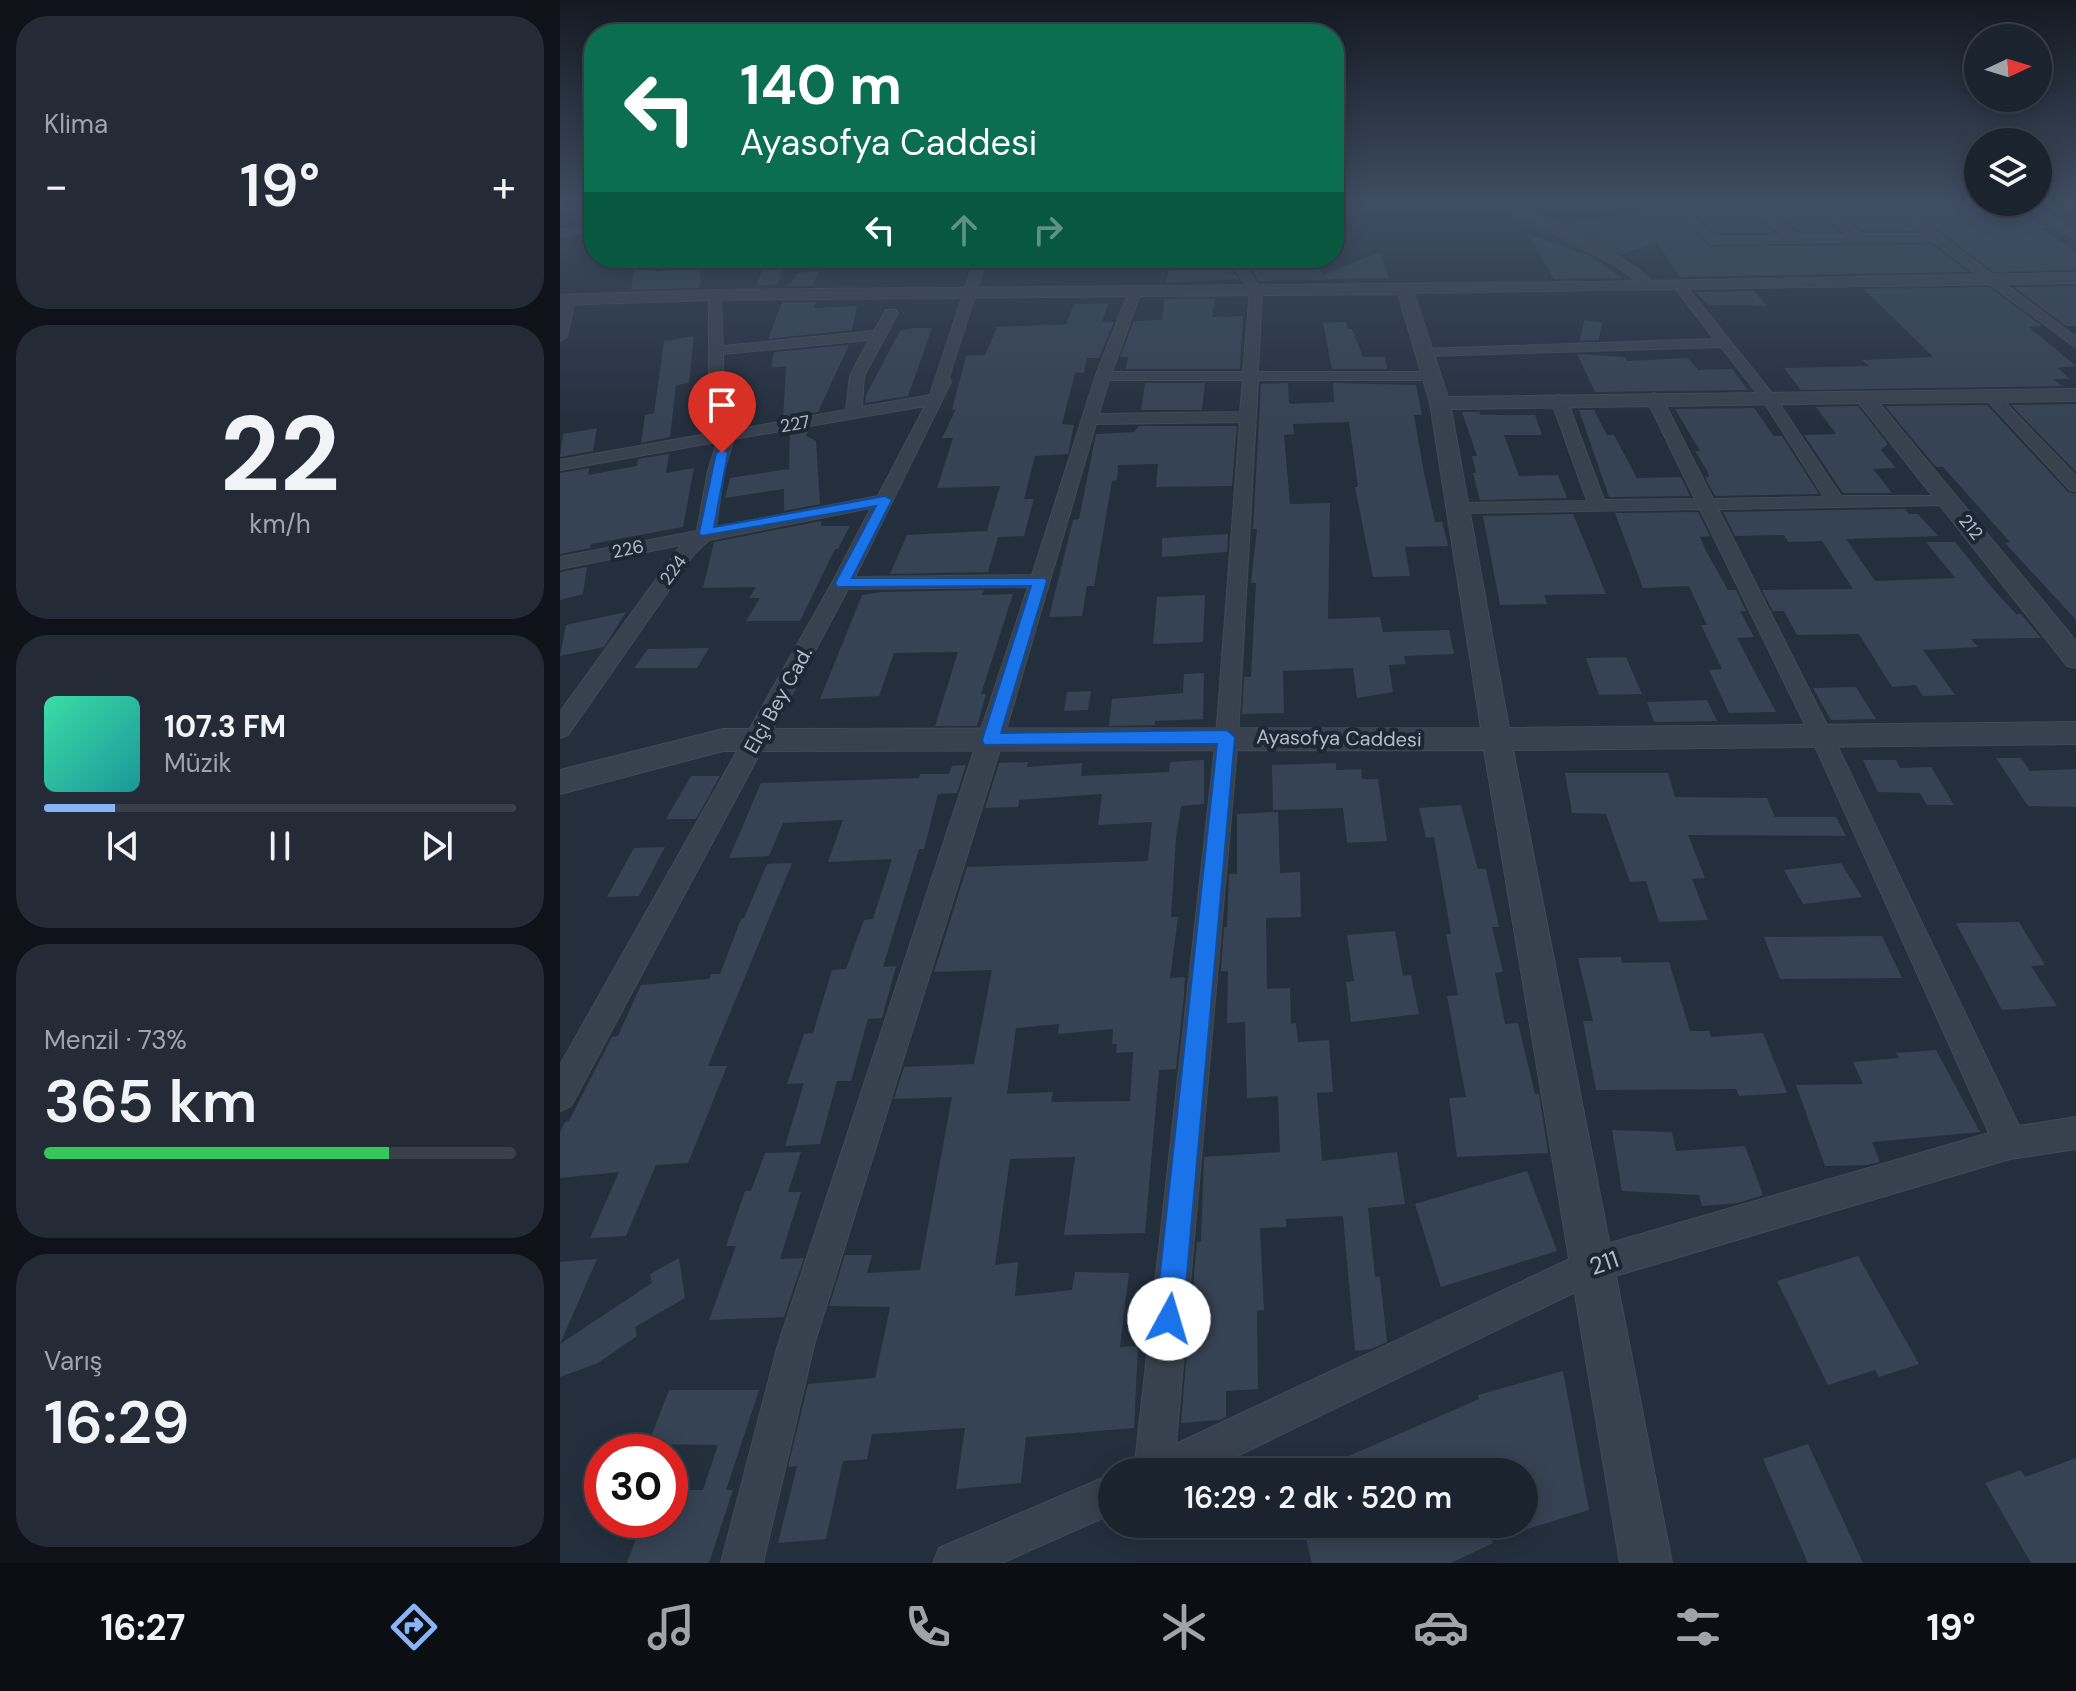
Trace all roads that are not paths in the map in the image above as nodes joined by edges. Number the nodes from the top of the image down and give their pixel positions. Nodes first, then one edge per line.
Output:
1 (972, 279) edge
2 (1248, 279) edge
3 (1642, 279) edge
4 (1993, 279) junction
5 (1998, 279) edge
6 (1649, 284) junction
7 (1678, 284) junction
8 (1405, 289) junction
9 (1256, 291) junction
10 (1135, 292) junction
11 (966, 294) junction
12 (715, 295) junction
13 (564, 300) edge
14 (891, 313) dead end
15 (2058, 330) junction
16 (2076, 330) edge
17 (877, 335) junction
18 (560, 336) edge
19 (1723, 343) junction
20 (2076, 344) edge
21 (715, 351) junction
22 (1103, 376) junction
23 (1251, 377) junction
24 (1434, 377) junction
25 (2076, 395) edge
26 (1864, 397) junction
27 (1992, 397) junction
28 (1654, 398) junction
29 (936, 399) junction
30 (1559, 400) junction
31 (1770, 400) junction
32 (854, 413) junction
33 (1248, 417) junction
34 (1090, 419) junction
35 (727, 435) junction
36 (560, 465) edge
37 (2076, 486) edge
38 (885, 500) junction
39 (1835, 500) junction
40 (1950, 500) junction
41 (1705, 503) junction
42 (1597, 504) junction
43 (1460, 508) junction
44 (706, 533) junction
45 (560, 563) edge
46 (1040, 581) junction
47 (842, 583) junction
48 (2076, 659) edge
49 (569, 700) edge
50 (560, 729) edge
51 (2076, 733) edge
52 (1227, 737) junction
53 (1822, 737) junction
54 (756, 739) junction
55 (1497, 739) junction
56 (991, 740) junction
57 (560, 782) edge
58 (560, 1095) edge
59 (2076, 1133) edge
60 (2010, 1143) junction
61 (1593, 1265) junction
62 (1155, 1458) edge
63 (1190, 1458) edge
64 (1098, 1500) edge
65 (742, 1563) edge
66 (954, 1563) edge
67 (1646, 1563) edge

1 - 11 street, Elçi Bey Cad.
2 - 9 street
3 - 6 street
4 - 5 street
4 - 7 street
4 - 15 street
6 - 7 street
6 - 8 street
7 - 19 street
8 - 9 street
8 - 24 street
9 - 10 street
9 - 23 street
10 - 11 street
10 - 22 street
11 - 12 street
11 - 29 street, Elçi Bey Cad.
12 - 13 street
12 - 21 street
13 - 18 street
14 - 17 street
15 - 16 street
15 - 20 street
17 - 21 street
17 - 32 street
19 - 24 street
19 - 31 street
21 - 35 street
22 - 23 street
22 - 34 street
23 - 24 street
23 - 33 street
24 - 30 street
24 - 43 street
25 - 27 street
26 - 27 street
26 - 31 street
26 - 40 street, 212
27 - 37 street
28 - 30 street
28 - 31 street
28 - 41 street
29 - 32 street, 227
29 - 38 street, Elçi Bey Cad.
30 - 42 street
31 - 39 street
32 - 35 street, 227
33 - 34 street
33 - 52 street
34 - 46 street
35 - 36 street, 227
35 - 44 street
38 - 44 street, 226
38 - 47 street, Elçi Bey Cad.
39 - 40 street
39 - 41 street
40 - 48 street, 212
41 - 42 street
41 - 53 street
42 - 43 street
43 - 55 street
44 - 45 street, 226
44 - 49 street, 224
46 - 47 street
46 - 56 street
47 - 54 street, Elçi Bey Cad.
49 - 50 street, 224
51 - 53 street, Ayasofya Caddesi
52 - 55 street, Ayasofya Caddesi
52 - 56 street, Ayasofya Caddesi
52 - 62 street
53 - 55 street, Ayasofya Caddesi
53 - 60 street
54 - 56 street, Ayasofya Caddesi
54 - 57 street, Ayasofya Caddesi
54 - 58 street, Elçi Bey Cad.
55 - 61 street
56 - 65 street
59 - 60 street, 211
60 - 61 street, 211
61 - 63 street, 211
61 - 67 street
64 - 66 street

